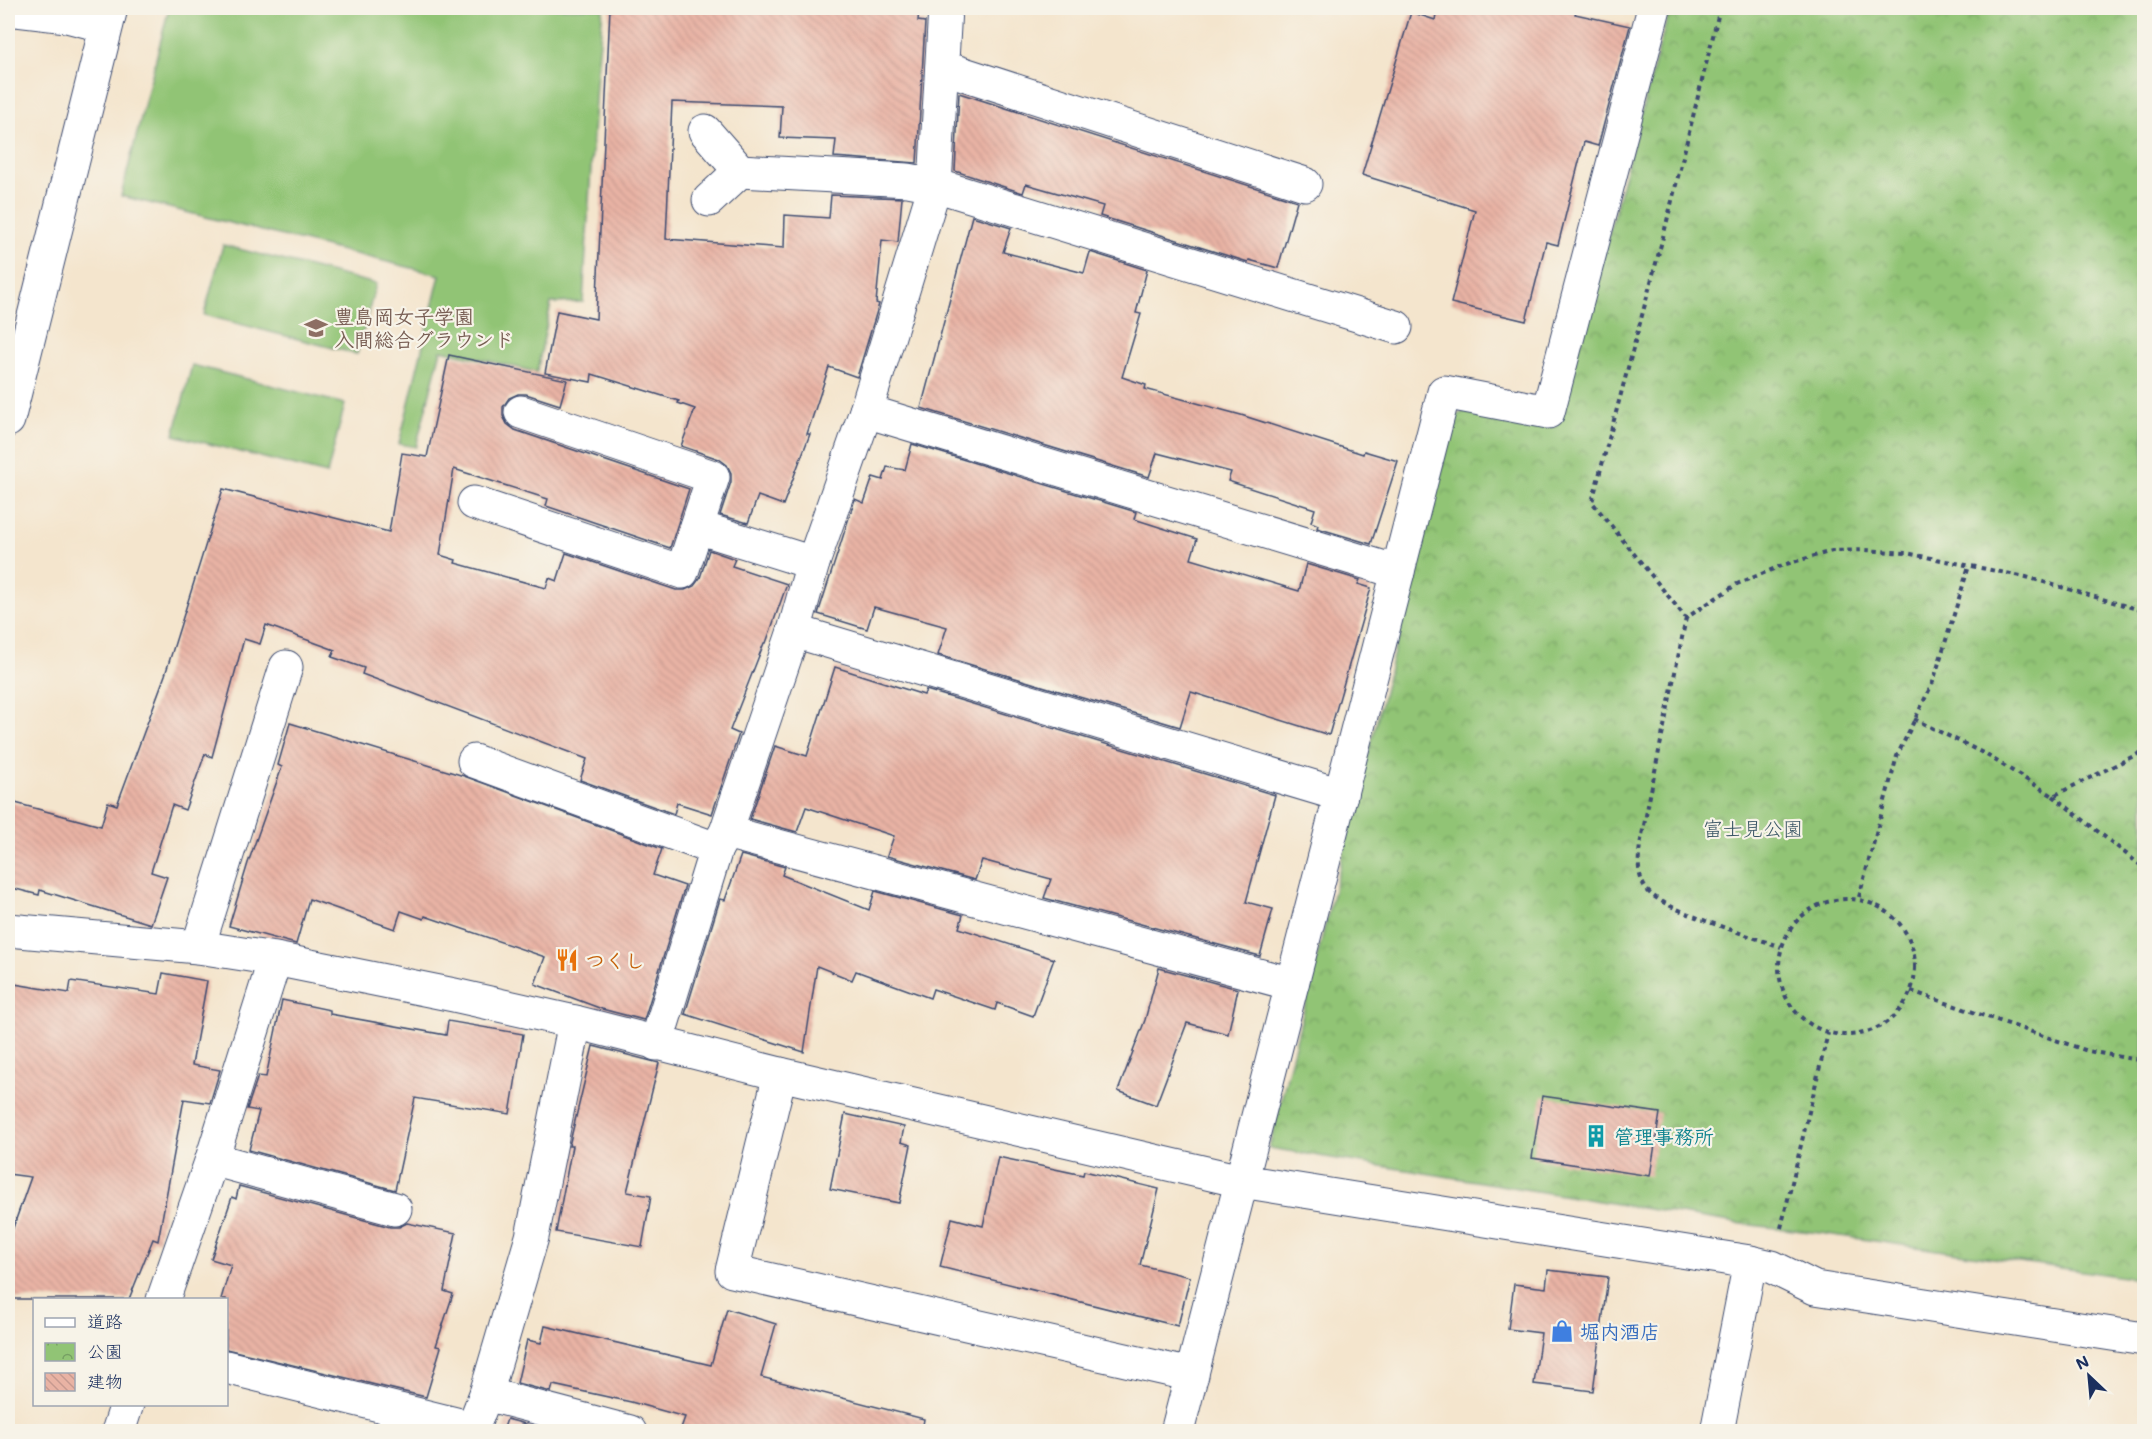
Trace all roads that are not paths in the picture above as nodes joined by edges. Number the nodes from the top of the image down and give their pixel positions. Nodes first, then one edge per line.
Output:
1 (945, 8) edge
2 (1654, 8) edge
3 (8, 9) edge
4 (109, 17) edge
5 (942, 67) junction
6 (705, 131) dead end
7 (740, 171) junction
8 (935, 184) junction
9 (1305, 184) dead end
10 (709, 200) dead end
11 (1396, 327) dead end
12 (16, 358) edge
13 (866, 411) junction
14 (521, 412) dead end
15 (8, 420) edge
16 (474, 502) dead end
17 (697, 527) junction
18 (813, 563) junction
19 (1398, 572) junction
20 (794, 631) junction
21 (286, 667) dead end
22 (474, 761) dead end
23 (1341, 795) junction
24 (721, 841) junction
25 (8, 930) edge
26 (198, 946) junction
27 (275, 960) junction
28 (1292, 984) junction
29 (574, 1022) junction
30 (656, 1044) junction
31 (780, 1074) junction
32 (212, 1159) junction
33 (1241, 1181) junction
34 (395, 1209) dead end
35 (1761, 1264) junction
36 (163, 1298) edge
37 (2145, 1339) edge
38 (228, 1368) edge
39 (1192, 1375) junction
40 (486, 1394) junction
41 (126, 1406) edge
42 (471, 1430) edge
43 (118, 1431) edge
44 (630, 1431) edge
45 (1177, 1431) edge
46 (1717, 1431) edge

1 - 5 street
2 - 19 street
3 - 4 street
4 - 12 street
5 - 8 street
5 - 9 street
6 - 7 street
7 - 8 street
7 - 10 street
8 - 11 street
8 - 13 street
12 - 15 street
13 - 18 street
13 - 19 street
14 - 17 street
16 - 17 street
17 - 18 street
18 - 20 street
19 - 23 street
20 - 23 street
20 - 24 street
21 - 26 street
22 - 24 street
23 - 28 street
24 - 28 street
24 - 30 street
25 - 26 street
26 - 27 street
27 - 29 street
27 - 32 street
28 - 33 street
29 - 30 street
29 - 40 street
30 - 31 street
31 - 33 street
31 - 39 street
32 - 34 street
32 - 36 street
33 - 35 street
33 - 39 street
35 - 37 street
35 - 46 street
38 - 42 street
39 - 45 street
40 - 42 street
40 - 44 street
41 - 43 street

